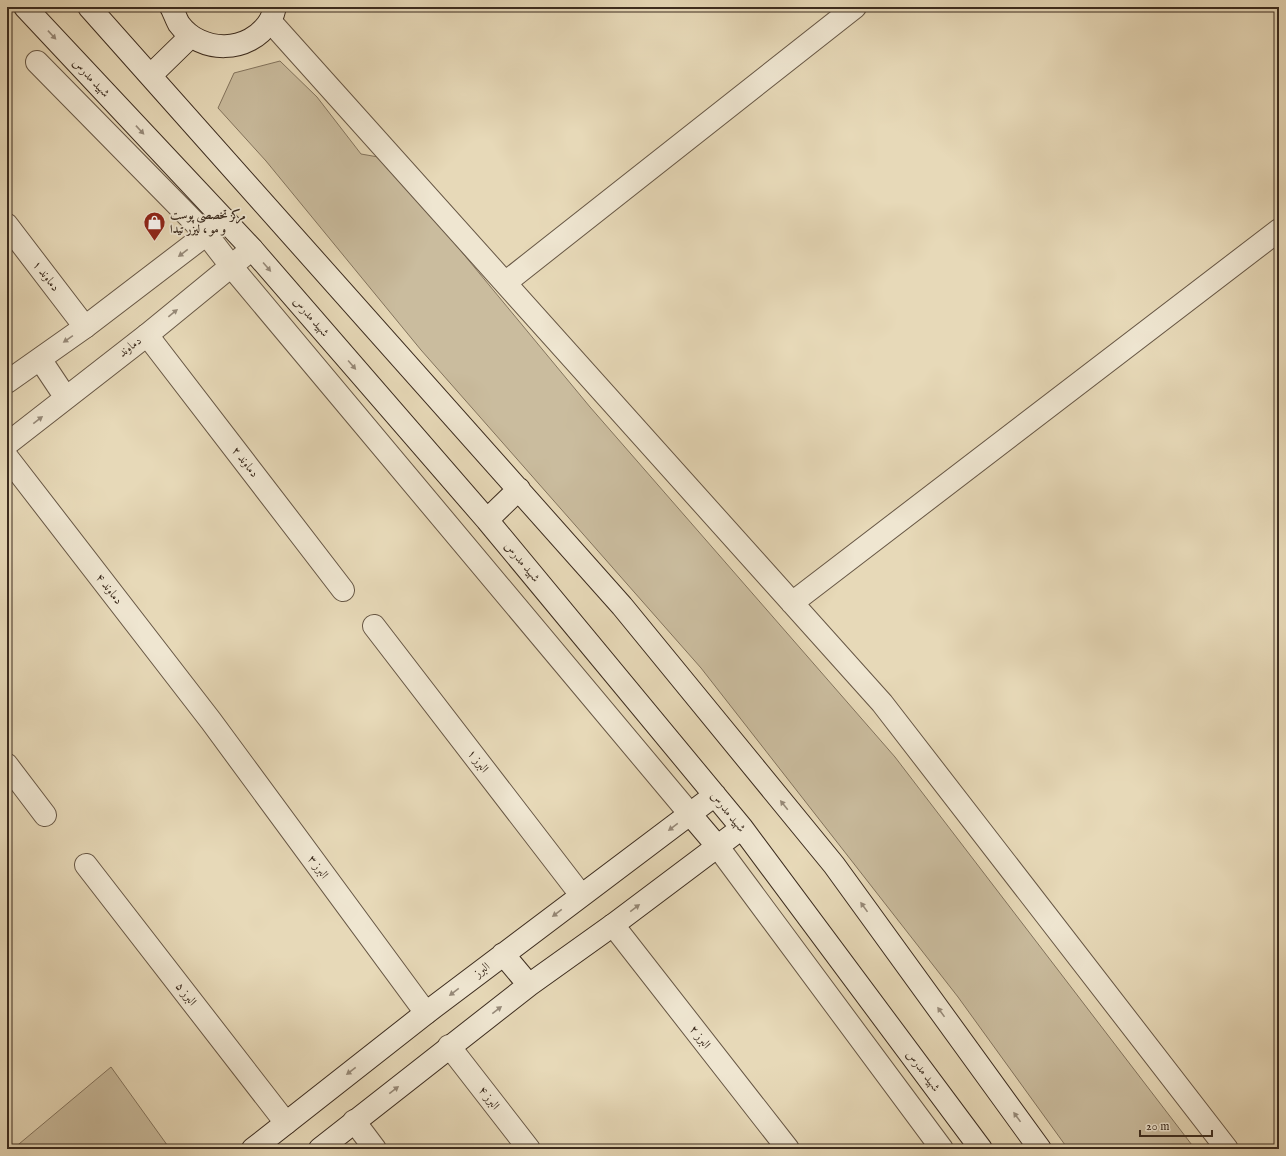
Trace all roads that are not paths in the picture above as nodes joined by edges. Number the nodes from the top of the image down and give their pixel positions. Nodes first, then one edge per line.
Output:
1 (25, 7) edge
2 (89, 7) edge
3 (172, 7) edge
4 (855, 7) edge
5 (273, 14) edge
6 (192, 36) junction
7 (37, 62) dead end
8 (151, 75) junction
9 (225, 220) junction
10 (7, 225) edge
11 (1279, 230) edge
12 (207, 235) junction
13 (252, 249) junction
14 (231, 266) junction
15 (505, 283) junction
16 (86, 327) junction
17 (147, 334) junction
18 (40, 359) junction
19 (7, 382) edge
20 (66, 398) junction
21 (7, 444) edge
22 (7, 457) edge
23 (518, 489) junction
24 (487, 520) junction
25 (343, 590) dead end
26 (792, 603) junction
27 (374, 626) dead end
28 (211, 721) joint
29 (7, 765) edge
30 (715, 795) junction
31 (690, 814) junction
32 (45, 815) dead end
33 (742, 828) junction
34 (718, 847) junction
35 (86, 866) dead end
36 (581, 895) junction
37 (613, 925) junction
38 (503, 954) junction
39 (529, 985) junction
40 (426, 1013) junction
41 (449, 1046) junction
42 (354, 1122) junction
43 (286, 1123) junction
44 (253, 1149) edge
45 (320, 1149) edge
46 (375, 1149) edge
47 (529, 1149) edge
48 (788, 1149) edge
49 (942, 1149) edge
50 (981, 1149) edge
51 (1040, 1149) edge
52 (1227, 1149) edge

1 -> 9 street, شهید مدرس
2 - 8 street
3 - 6 street
4 - 15 street
5 - 6 street
5 - 15 street
6 - 8 street
7 - 12 street
8 - 23 street
9 - 12 street
9 - 13 street, شهید مدرس
10 - 16 street, دماوند ۱
11 - 26 street
12 - 14 street
12 -> 16 street
13 - 14 street, دماوند
13 -> 24 street, شهید مدرس
17 -> 14 street, دماوند
14 - 31 street
15 - 26 street
16 -> 18 street
17 - 20 street, دماوند
17 - 25 street, دماوند ۲
18 - 19 street
18 - 20 street
21 -> 20 street, دماوند
22 - 28 street, دماوند ۴
23 - 24 street
51 -> 23 street
24 - 30 street, شهید مدرس
26 - 52 street
27 - 36 street, البرز ۱
28 - 40 street, البرز ۳
29 - 32 street
30 - 31 street, البرز
30 - 33 street, شهید مدرس
31 - 34 street
31 -> 36 street, البرز
33 - 34 street
33 - 50 street, شهید مدرس
37 -> 34 street
34 - 49 street
35 - 43 street, البرز ۵
36 -> 38 street, البرز
37 - 39 street
37 - 48 street, البرز ۲
38 - 39 street
38 -> 40 street, البرز
41 -> 39 street
40 -> 43 street, البرز
42 -> 41 street
41 - 47 street, البرز ۴
42 - 45 street
42 - 46 street
43 - 44 street, البرز

